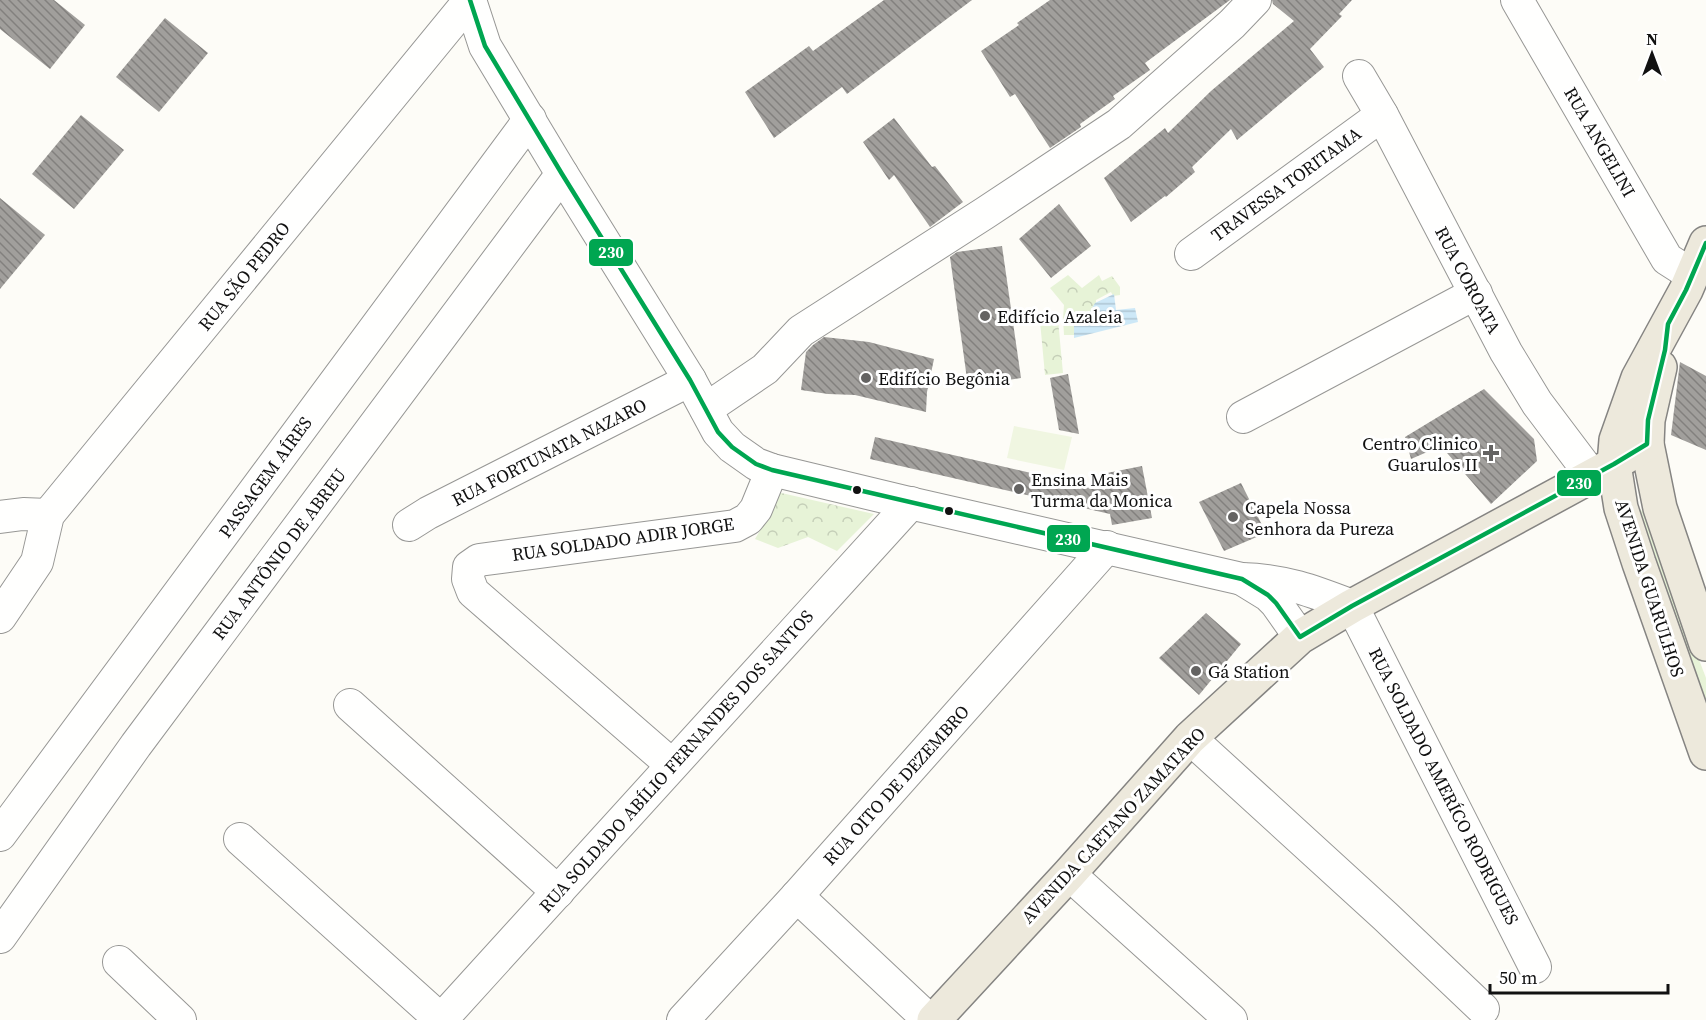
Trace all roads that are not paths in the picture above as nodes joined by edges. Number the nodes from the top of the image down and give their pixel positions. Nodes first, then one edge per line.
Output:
1 (470, 0) edge
2 (1255, 0) edge
3 (1517, 0) edge
4 (1359, 76) dead end
5 (1382, 114) junction
6 (530, 119) junction
7 (562, 174) junction
8 (1706, 243) edge
9 (1191, 254) dead end
10 (1692, 275) junction
11 (1476, 293) junction
12 (1668, 324) junction
13 (690, 380) junction
14 (705, 409) junction
15 (1243, 417) dead end
16 (1647, 444) junction
17 (772, 470) junction
18 (1603, 470) junction
19 (911, 503) junction
20 (48, 515) junction
21 (0, 517) edge
22 (409, 525) dead end
23 (1107, 547) junction
24 (1242, 579) junction
25 (1701, 601) edge
26 (1352, 606) junction
27 (0, 617) edge
28 (1300, 637) junction
29 (1706, 644) edge
30 (350, 705) dead end
31 (1191, 738) junction
32 (1706, 753) edge
33 (672, 765) junction
34 (0, 835) edge
35 (240, 838) dead end
36 (1069, 874) junction
37 (558, 892) junction
38 (797, 896) junction
39 (0, 937) edge
40 (119, 962) dead end
41 (1535, 967) dead end
42 (1483, 1009) dead end
43 (166, 1015) edge
44 (441, 1020) edge
45 (683, 1020) edge
46 (929, 1020) edge
47 (934, 1020) edge
48 (1231, 1020) edge

1 - 6 street
1 - 20 street, RUA SÃO PEDRO
2 - 14 street
3 - 10 street, RUA ANGELINI
4 - 5 street, RUA COROATA
5 - 9 street, TRAVESSA TORITAMA
5 - 11 street, RUA COROATA
6 - 7 street
6 - 34 street, PASSAGEM AÍRES
7 - 13 street
7 - 39 street, RUA ANTÔNIO DE ABREU
8 - 10 main road, AVENIDA GUARULHOS
10 - 12 main road, AVENIDA GUARULHOS
11 - 15 street
11 - 18 street, RUA COROATA
12 - 16 main road, AVENIDA GUARULHOS
12 - 18 main road, AVENIDA GUARULHOS
13 - 14 street
13 - 22 street, RUA FORTUNATA NAZARO
14 - 17 street
16 - 18 main road, AVENIDA CAETANO ZAMATARO
16 - 25 main road, AVENIDA GUARULHOS
17 - 19 street
17 - 33 street, RUA SOLDADO ADIR JORGE
18 - 26 main road, AVENIDA CAETANO ZAMATARO
18 - 32 main road, AVENIDA GUARULHOS
19 - 23 street
19 - 33 street, RUA SOLDADO ABÍLIO FERNANDES DOS SANTOS
20 - 21 street
20 - 27 street
23 - 24 street
23 - 38 street, RUA OITO DE DEZEMBRO
24 - 26 street
24 - 28 street
25 - 29 main road, AVENIDA GUARULHOS
26 - 28 main road, AVENIDA CAETANO ZAMATARO
26 - 41 street, RUA SOLDADO AMERÍCO RODRIGUES
28 - 31 main road, AVENIDA CAETANO ZAMATARO
30 - 37 street
31 - 36 main road, AVENIDA CAETANO ZAMATARO
31 - 42 street
33 - 37 street, RUA SOLDADO ABÍLIO FERNANDES DOS SANTOS
35 - 44 street
36 - 47 main road, AVENIDA CAETANO ZAMATARO
36 - 48 street
37 - 44 street, RUA SOLDADO ABÍLIO FERNANDES DOS SANTOS
38 - 45 street, RUA OITO DE DEZEMBRO
38 - 46 street
40 - 43 street

